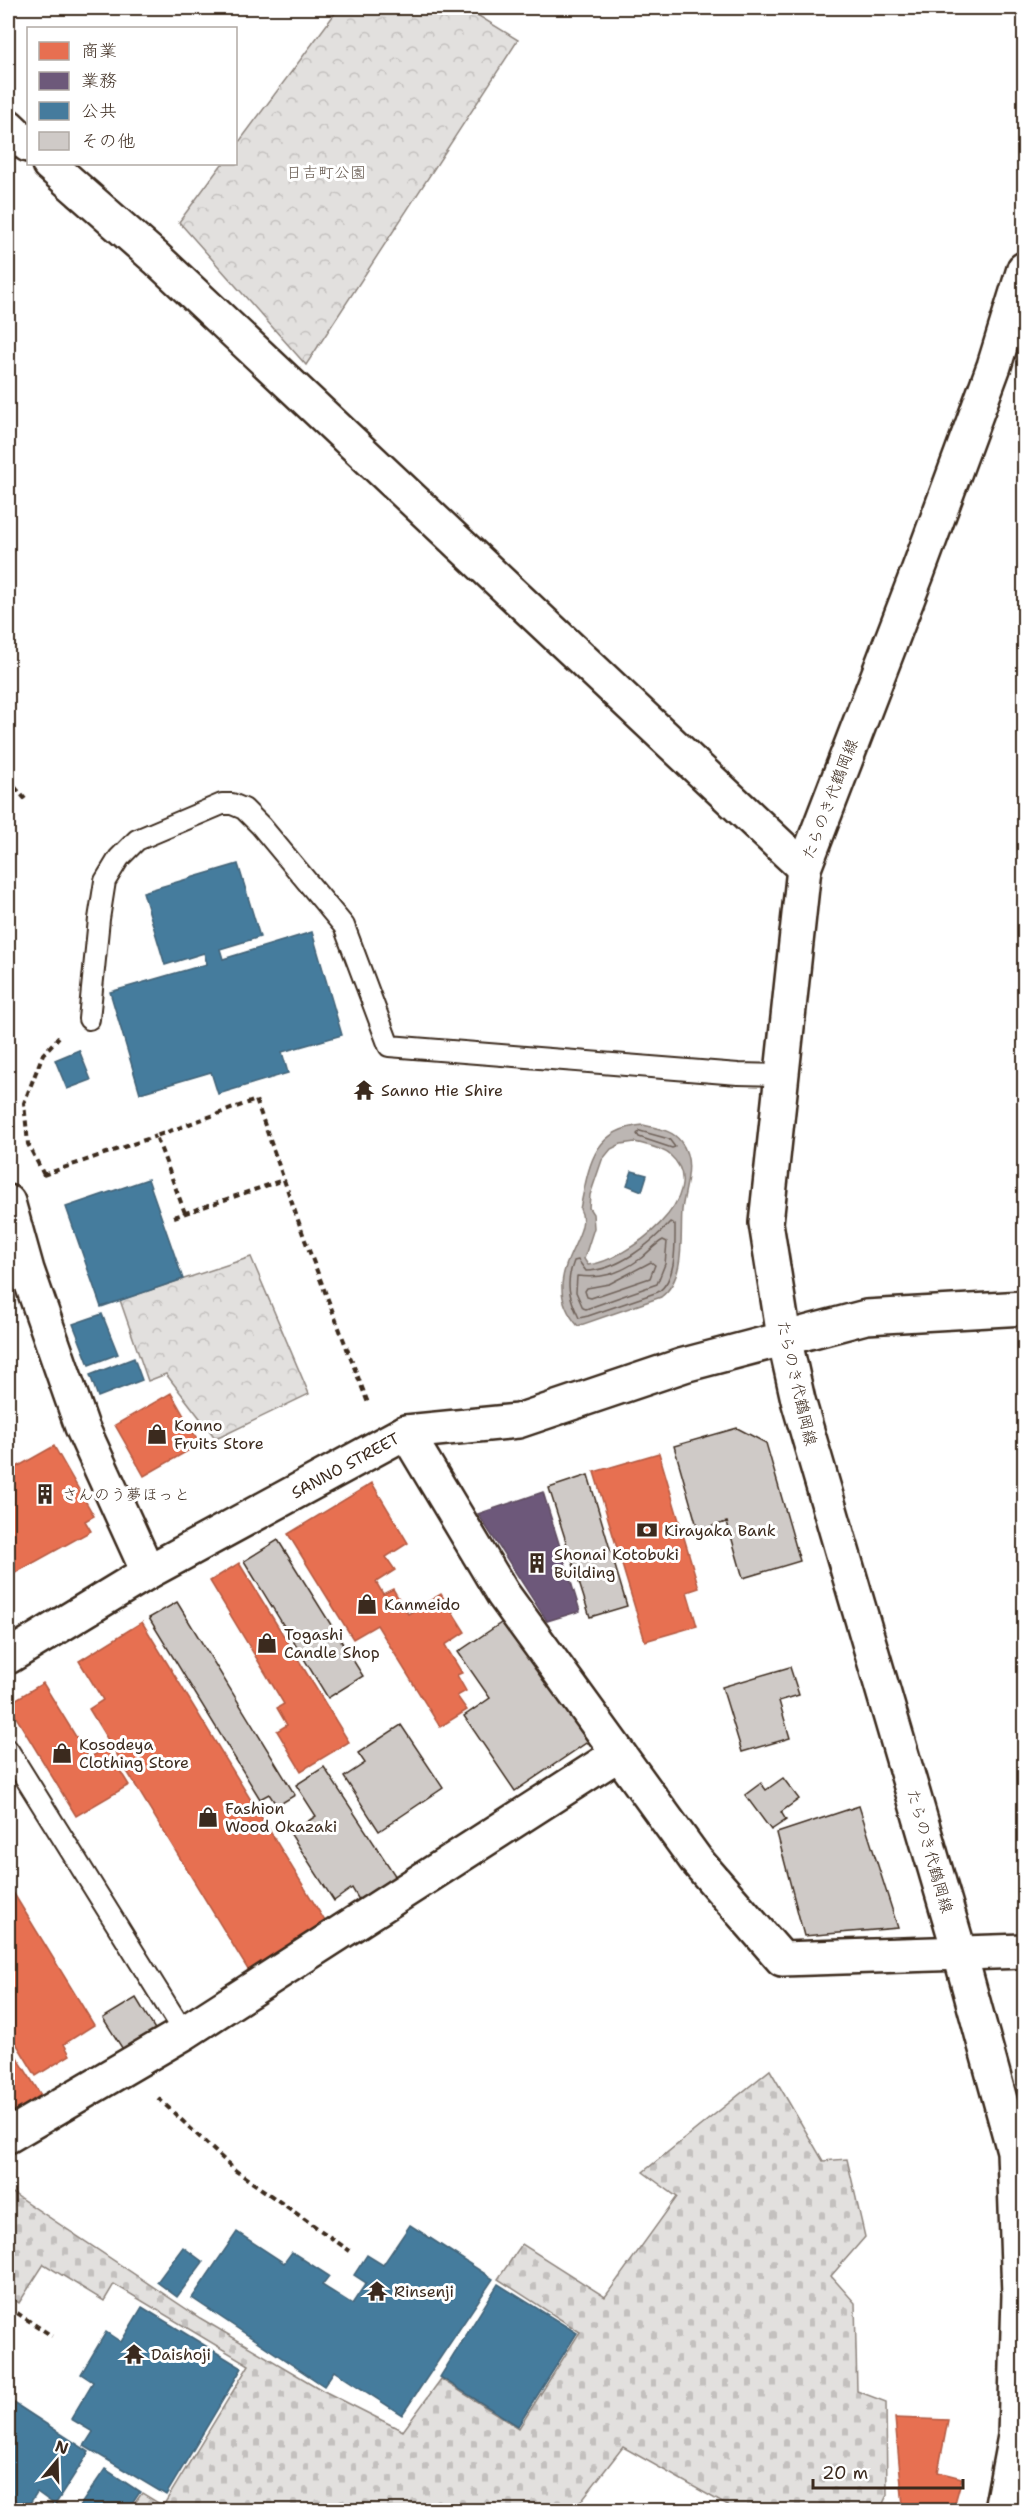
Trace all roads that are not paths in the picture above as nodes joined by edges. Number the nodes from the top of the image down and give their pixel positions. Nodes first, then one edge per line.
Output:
1 (8, 126) edge
2 (27, 144) edge
3 (50, 165) edge
4 (1024, 269) edge
5 (804, 867) junction
6 (89, 1018) road end
7 (782, 1075) junction
8 (8, 1202) edge
9 (1024, 1308) edge
10 (784, 1337) junction
11 (406, 1431) junction
12 (148, 1572) junction
13 (8, 1657) edge
14 (8, 1750) edge
15 (618, 1754) junction
16 (1024, 1951) edge
17 (960, 1954) junction
18 (184, 2033) junction
19 (8, 2136) edge
20 (1020, 2438) edge
21 (1000, 2511) edge

1 - 2 street
3 - 5 street
4 - 5 street, たらのき代鶴岡線
5 - 7 street, たらのき代鶴岡線
6 - 7 lane
7 - 10 street, たらのき代鶴岡線
8 - 12 street
9 - 10 street, SANNO STREET
10 - 11 street, SANNO STREET
10 - 17 street, たらのき代鶴岡線
11 - 12 street, SANNO STREET
11 - 15 street
12 - 13 street, SANNO STREET
14 - 18 lane
15 - 17 street
15 - 18 street
16 - 17 street
17 - 20 street, たらのき代鶴岡線
18 - 19 street
20 - 21 street, たらのき代鶴岡線

